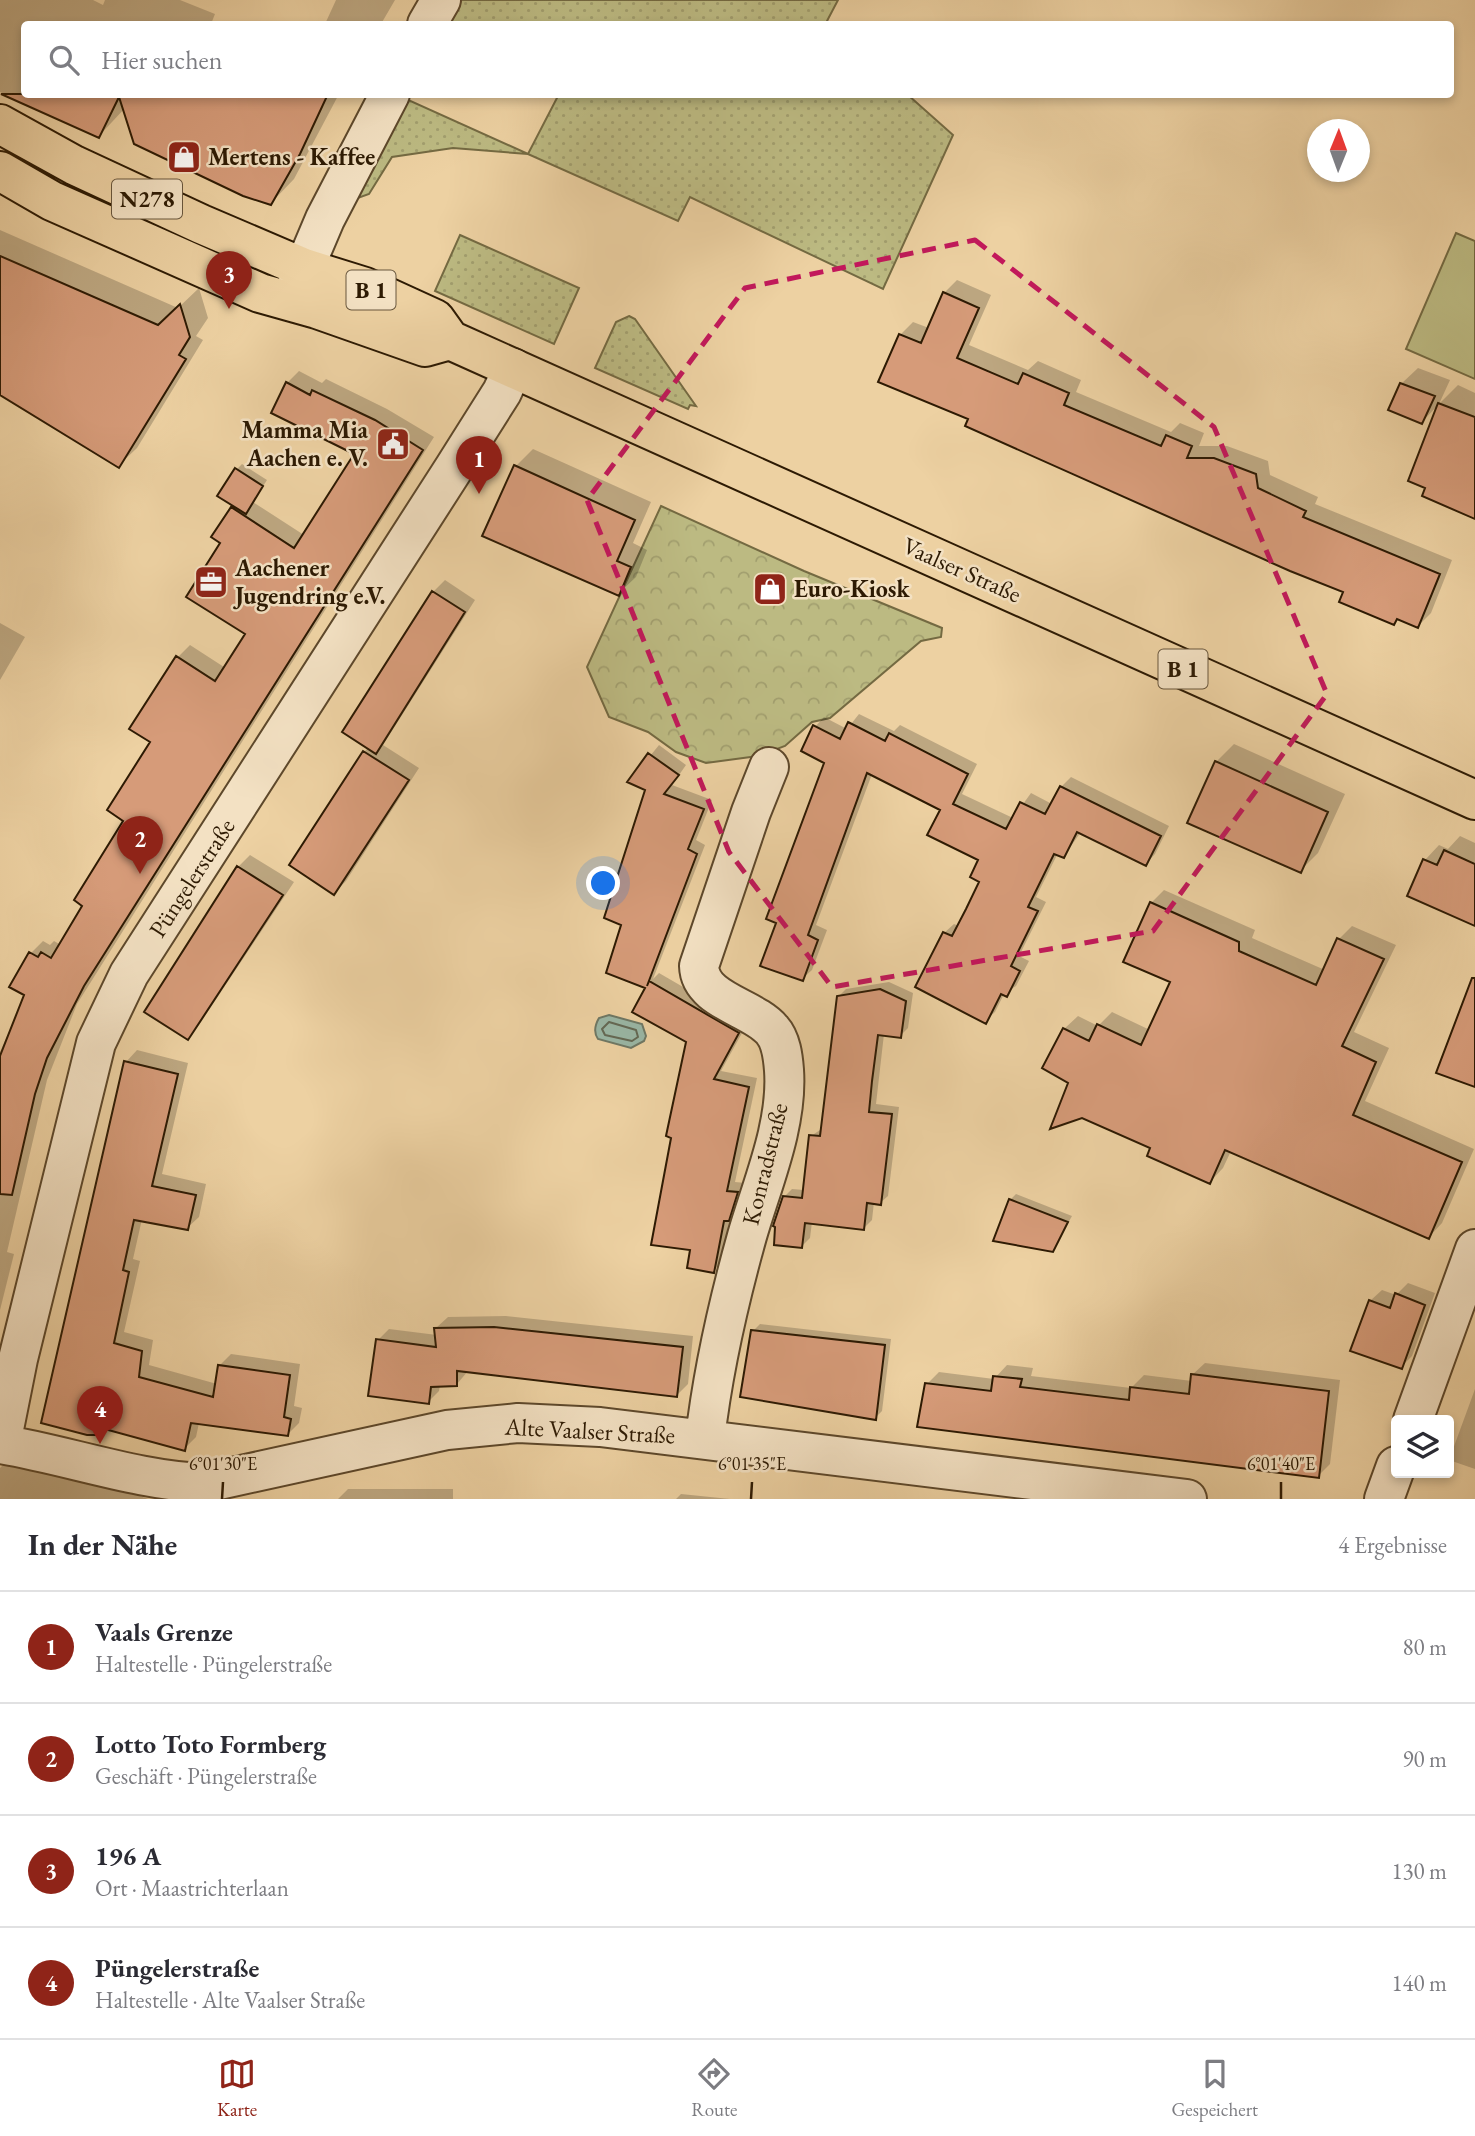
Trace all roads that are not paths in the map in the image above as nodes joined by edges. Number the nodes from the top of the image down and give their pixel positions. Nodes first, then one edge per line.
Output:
1 (441, 0) edge
2 (429, 21) edge
3 (388, 98) edge
4 (0, 124) edge
5 (0, 171) edge
6 (292, 276) junction
7 (249, 288) joint
8 (513, 368) junction
9 (769, 767) dead end
10 (1475, 800) edge
11 (1475, 1249) edge
12 (1415, 1415) edge
13 (705, 1439) junction
14 (1, 1444) edge
15 (1392, 1478) edge
16 (206, 1491) edge
17 (1187, 1499) edge
18 (1384, 1499) edge

1 - 2 street
3 - 6 street
4 - 6 main road, N278
5 - 7 main road, N278
6 - 7 main road, Vaalser Straße / B 1
6 - 8 main road, Vaalser Straße / B 1
8 - 10 main road, Vaalser Straße / B 1
8 - 14 street, Püngelerstraße
9 - 13 street, Konradstraße
11 - 12 street
13 - 16 street, Alte Vaalser Straße
13 - 17 street, Alte Vaalser Straße
14 - 16 street, Alte Vaalser Straße
15 - 18 street

